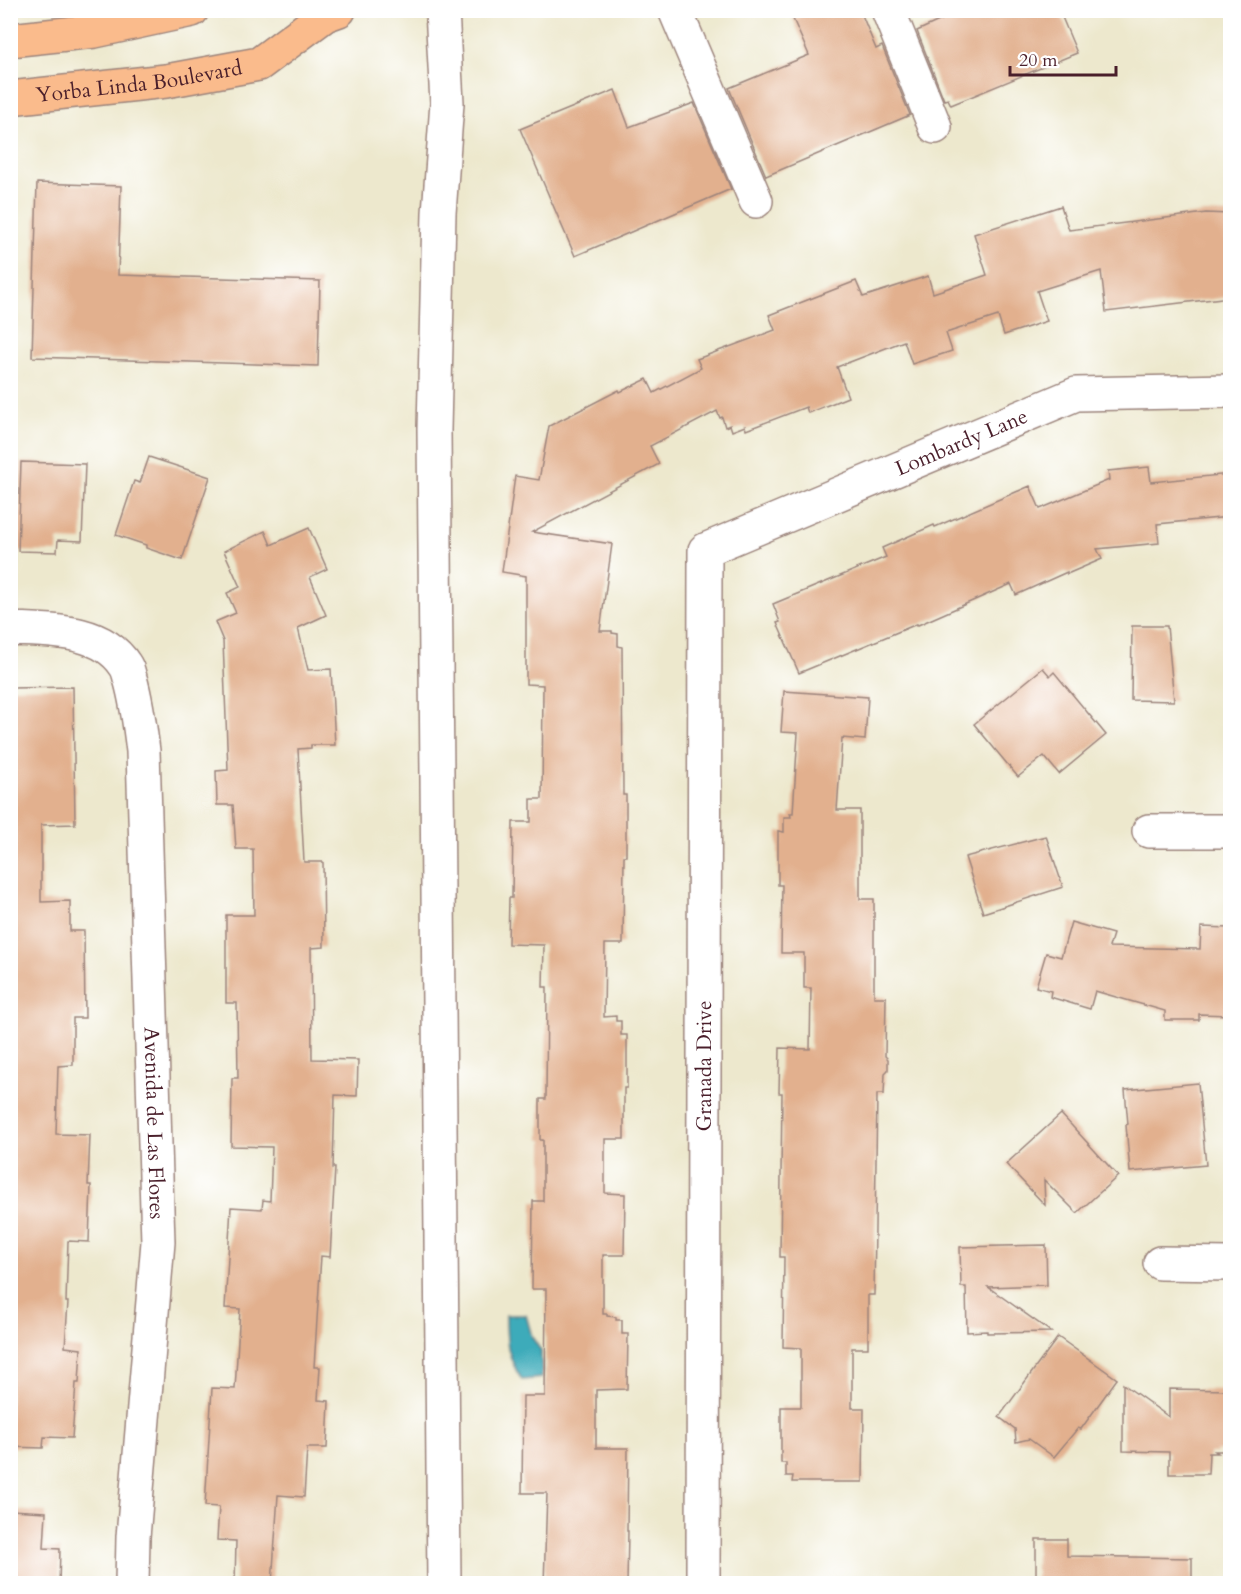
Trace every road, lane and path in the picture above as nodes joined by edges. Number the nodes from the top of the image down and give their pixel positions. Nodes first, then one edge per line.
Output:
1 (192, 10) edge
2 (442, 10) edge
3 (675, 10) edge
4 (888, 10) edge
5 (322, 12) edge
6 (10, 40) edge
7 (10, 98) edge
8 (935, 127) dead end
9 (756, 201) dead end
10 (1230, 391) edge
11 (705, 550) joint
12 (10, 629) edge
13 (1149, 831) dead end
14 (1230, 831) edge
15 (1160, 1263) dead end
16 (1230, 1264) edge
17 (132, 1584) edge
18 (444, 1584) edge
19 (703, 1584) edge

1 - 6 main road
2 - 18 street
3 - 9 street
4 - 8 street
5 - 7 main road, Yorba Linda Boulevard
10 - 11 street, Lombardy Lane
11 - 19 street, Granada Drive
12 - 17 street, Avenida de Las Flores
13 - 14 street
15 - 16 street

